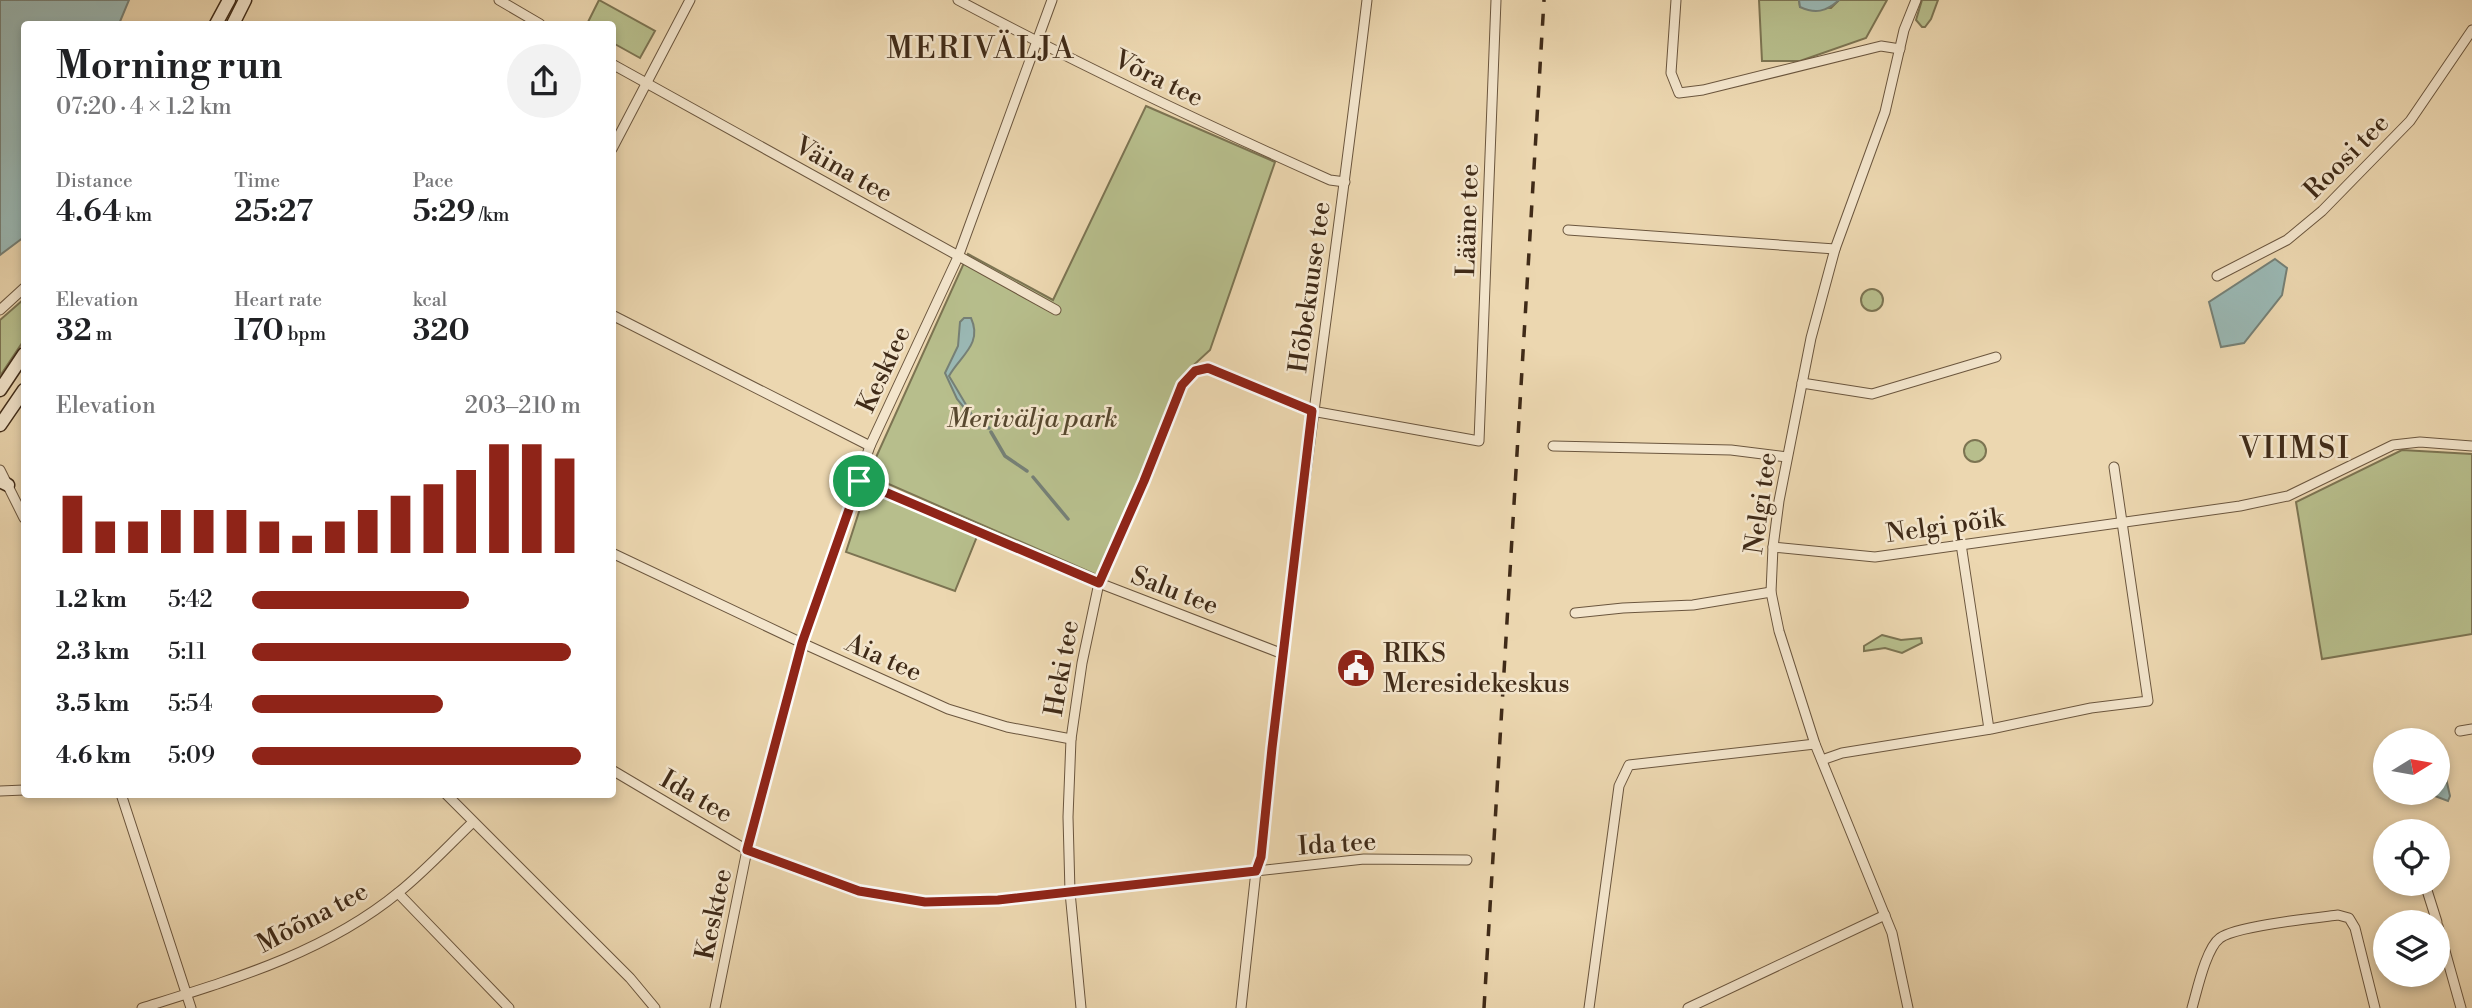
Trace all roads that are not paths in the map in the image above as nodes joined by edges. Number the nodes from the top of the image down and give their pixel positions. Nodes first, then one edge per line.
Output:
1 (229, 0) edge
2 (245, 0) edge
3 (499, 0) edge
4 (690, 0) edge
5 (958, 0) edge
6 (1052, 0) edge
7 (1367, 0) edge
8 (1496, 0) edge
9 (1676, 0) edge
10 (1916, 0) edge
11 (218, 21) edge
12 (234, 21) edge
13 (535, 21) edge
14 (2472, 30) edge
15 (1037, 42) junction
16 (1900, 49) junction
17 (616, 66) edge
18 (646, 82) junction
19 (616, 141) edge
20 (1345, 182) junction
21 (1568, 230) dead end
22 (1835, 250) junction
23 (958, 257) junction
24 (2217, 276) dead end
25 (21, 291) edge
26 (0, 310) edge
27 (1056, 310) dead end
28 (616, 317) edge
29 (1996, 357) dead end
30 (21, 358) edge
31 (1802, 383) junction
32 (0, 390) edge
33 (21, 394) edge
34 (1312, 411) junction
35 (0, 425) edge
36 (870, 446) junction
37 (1553, 446) dead end
38 (2472, 446) edge
39 (1787, 457) junction
40 (2114, 467) dead end
41 (0, 470) edge
42 (859, 481) junction
43 (4, 483) edge
44 (21, 513) edge
45 (2122, 521) junction
46 (1961, 544) junction
47 (1773, 547) junction
48 (616, 555) edge
49 (1099, 583) junction
50 (1771, 592) junction
51 (1575, 613) dead end
52 (802, 643) junction
53 (1283, 654) junction
54 (1989, 729) junction
55 (2472, 729) edge
56 (2460, 731) dead end
57 (1070, 739) junction
58 (1815, 744) junction
59 (1822, 760) junction
60 (616, 772) edge
61 (21, 790) edge
62 (0, 791) edge
63 (122, 798) edge
64 (450, 798) edge
65 (472, 823) junction
66 (747, 850) junction
67 (1467, 860) dead end
68 (1256, 871) junction
69 (1070, 892) junction
70 (398, 893) junction
71 (1885, 915) junction
72 (2450, 970) edge
73 (186, 994) junction
74 (142, 1008) edge
75 (191, 1008) edge
76 (509, 1008) edge
77 (655, 1008) edge
78 (715, 1008) edge
79 (1081, 1008) edge
80 (1241, 1008) edge
81 (1590, 1008) edge
82 (1688, 1008) edge
83 (1908, 1008) edge
84 (2192, 1008) edge
85 (2375, 1008) edge
86 (2461, 1008) edge

1 - 11 main road
2 - 12 main road
3 - 13 street
4 - 18 street
5 - 15 street, Võra tee
6 - 15 street, Kesktee
7 - 20 street, Hõbekuuse tee
8 - 34 street, Lääne tee
9 - 16 street
10 - 16 street, Nelgi tee
14 - 24 street, Roosi tee
15 - 20 street, Võra tee
15 - 23 street, Kesktee
16 - 22 street, Nelgi tee
17 - 18 street, Väina tee
18 - 19 street
18 - 23 street, Väina tee
20 - 34 street, Hõbekuuse tee
21 - 22 street
22 - 31 street, Nelgi tee
23 - 27 street, Väina tee
23 - 36 street, Kesktee
25 - 26 street
28 - 36 street
29 - 31 street
30 - 32 main road
31 - 39 street, Nelgi tee
33 - 35 main road
34 - 49 street, Heki tee
34 - 53 street, Hõbekuuse tee
36 - 42 street, Kesktee
37 - 39 street
38 - 45 street, Nelgi põik
39 - 47 street, Nelgi tee
40 - 45 street
41 - 43 street
42 - 49 street, Salu tee
42 - 52 street, Kesktee
43 - 44 street
45 - 46 street, Nelgi põik
45 - 54 street
46 - 47 street, Nelgi põik
46 - 54 street
47 - 50 street, Nelgi tee
48 - 52 street, Aia tee
49 - 53 street, Salu tee
49 - 57 street, Heki tee
50 - 51 street
50 - 58 street, Nelgi tee
52 - 57 street, Aia tee
52 - 66 street, Kesktee
53 - 68 street, Hõbekuuse tee
54 - 59 street
55 - 56 street
57 - 69 street, Heki tee
58 - 59 street, Nelgi tee
58 - 81 street
59 - 71 street, Nelgi tee
60 - 66 street, Ida tee
61 - 62 street
63 - 73 street
64 - 65 street
65 - 70 street, Mõõna tee
65 - 77 street
66 - 69 street, Ida tee
66 - 78 street, Kesktee
67 - 68 street, Ida tee
68 - 69 street, Ida tee
68 - 80 street, Hõbekuuse tee
69 - 79 street, Heki tee
70 - 73 street, Mõõna tee
70 - 76 street
71 - 82 street
71 - 83 street, Nelgi tee
72 - 86 street
73 - 74 street, Mõõna tee
73 - 75 street
84 - 85 street

